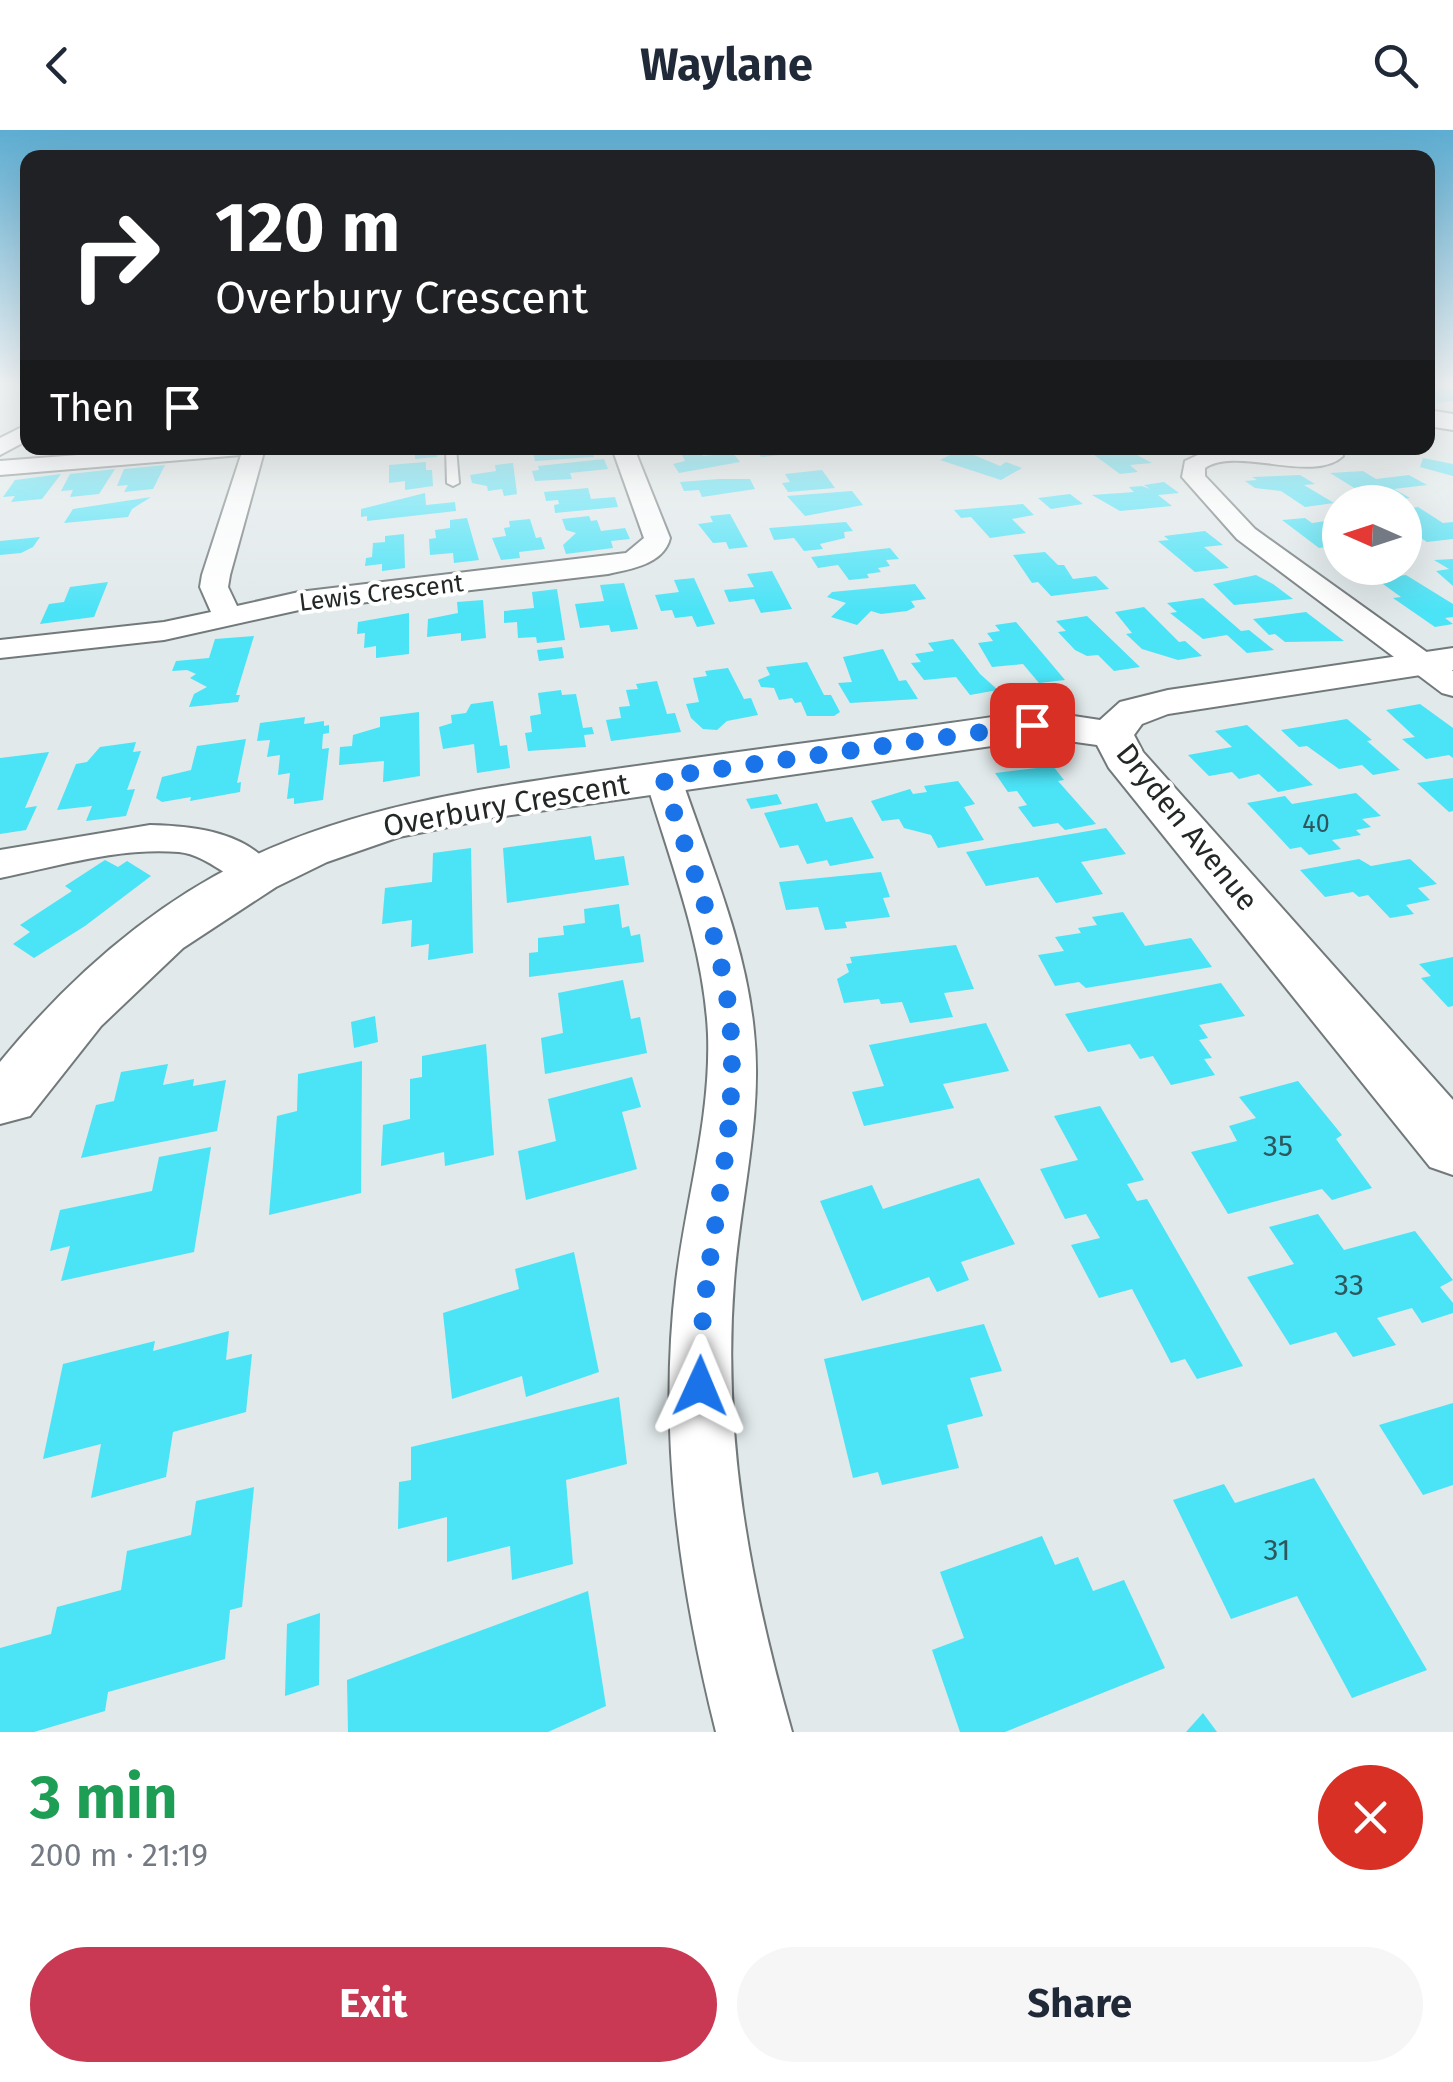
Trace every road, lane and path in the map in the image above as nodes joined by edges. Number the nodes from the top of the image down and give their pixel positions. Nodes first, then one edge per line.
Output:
1 (89, 461) edge
2 (250, 461) edge
3 (452, 461) edge
4 (628, 461) edge
5 (1198, 461) edge
6 (0, 468) edge
7 (453, 484) dead end
8 (227, 616) junction
9 (0, 649) edge
10 (1443, 669) edge
11 (1113, 735) junction
12 (663, 777) junction
13 (0, 864) edge
14 (257, 874) junction
15 (3, 1102) edge
16 (1453, 1146) edge
17 (754, 1732) edge

1 - 6 street
2 - 8 street
3 - 7 lane
4 - 8 street, Lewis Crescent
5 - 10 street
8 - 9 street, Lewis Crescent
10 - 11 street, Dryden Avenue
11 - 12 street, Overbury Crescent
11 - 16 street, Dryden Avenue
12 - 14 street, Overbury Crescent
12 - 17 street
13 - 14 street
14 - 15 street, Overbury Crescent

